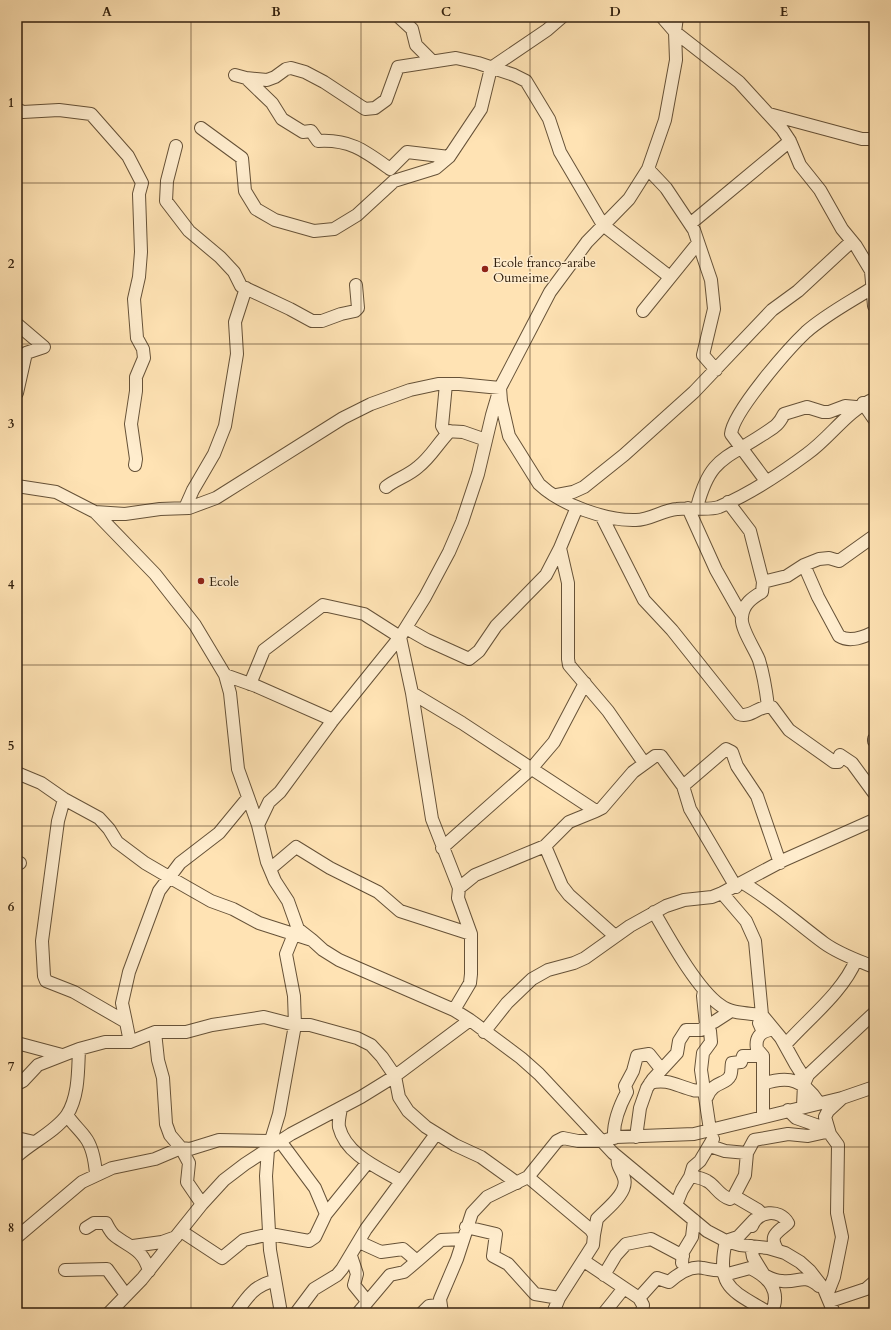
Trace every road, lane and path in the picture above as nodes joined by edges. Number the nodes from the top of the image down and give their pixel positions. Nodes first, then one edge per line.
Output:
1 (399, 17) edge
2 (562, 17) edge
3 (662, 17) edge
4 (677, 17) edge
5 (675, 32) junction
6 (432, 61) junction
7 (491, 68) junction
8 (17, 109) edge
9 (769, 114) junction
10 (202, 128) dead end
11 (874, 138) edge
12 (790, 141) junction
13 (176, 146) dead end
14 (449, 157) junction
15 (648, 169) junction
16 (690, 224) junction
17 (603, 225) junction
18 (852, 241) junction
19 (698, 243) junction
20 (670, 277) junction
21 (356, 285) dead end
22 (246, 288) junction
23 (872, 288) junction
24 (874, 306) edge
25 (644, 311) dead end
26 (17, 324) edge
27 (716, 370) junction
28 (446, 384) junction
29 (500, 388) junction
30 (17, 393) edge
31 (865, 403) edge
32 (874, 419) edge
33 (450, 431) junction
34 (486, 440) junction
35 (743, 448) junction
36 (135, 465) dead end
37 (766, 481) junction
38 (17, 486) edge
39 (386, 487) dead end
40 (557, 495) junction
41 (728, 502) junction
42 (577, 507) junction
43 (185, 508) junction
44 (692, 508) junction
45 (95, 512) junction
46 (602, 517) junction
47 (874, 536) edge
48 (560, 548) junction
49 (804, 565) junction
50 (763, 582) junction
51 (742, 616) junction
52 (874, 632) edge
53 (403, 633) junction
54 (225, 675) junction
55 (585, 683) junction
56 (250, 684) junction
57 (412, 694) junction
58 (768, 706) junction
59 (333, 720) junction
60 (644, 763) junction
61 (531, 769) junction
62 (17, 773) edge
63 (683, 786) junction
64 (874, 793) edge
65 (64, 799) junction
66 (247, 799) junction
67 (596, 811) junction
68 (874, 820) edge
69 (258, 825) junction
70 (545, 846) junction
71 (442, 848) junction
72 (780, 863) junction
73 (270, 868) junction
74 (169, 877) junction
75 (739, 885) junction
76 (459, 888) junction
77 (722, 893) junction
78 (654, 912) junction
79 (294, 934) junction
80 (471, 934) junction
81 (615, 936) junction
82 (312, 940) junction
83 (856, 960) junction
84 (874, 967) edge
85 (704, 991) junction
86 (454, 1010) junction
87 (731, 1011) junction
88 (874, 1013) edge
89 (762, 1015) junction
90 (470, 1020) junction
91 (126, 1022) junction
92 (294, 1025) junction
93 (706, 1025) junction
94 (769, 1030) junction
95 (155, 1032) junction
96 (484, 1032) junction
97 (130, 1042) junction
98 (17, 1043) edge
99 (784, 1045) junction
100 (79, 1049) junction
101 (62, 1055) junction
102 (764, 1056) junction
103 (661, 1069) junction
104 (395, 1076) junction
105 (805, 1082) junction
106 (650, 1083) junction
107 (17, 1084) edge
108 (763, 1084) junction
109 (874, 1087) edge
110 (706, 1093) junction
111 (842, 1098) junction
112 (811, 1105) junction
113 (341, 1108) junction
114 (788, 1110) junction
115 (66, 1115) junction
116 (763, 1116) junction
117 (825, 1117) junction
118 (747, 1120) junction
119 (722, 1128) junction
120 (710, 1130) junction
121 (436, 1134) junction
122 (830, 1134) junction
123 (636, 1137) junction
124 (17, 1138) edge
125 (608, 1139) junction
126 (754, 1140) junction
127 (34, 1142) junction
128 (273, 1144) junction
129 (710, 1146) junction
130 (181, 1148) junction
131 (747, 1153) junction
132 (17, 1156) edge
133 (618, 1157) junction
134 (368, 1162) junction
135 (96, 1174) junction
136 (691, 1176) junction
137 (528, 1177) junction
138 (401, 1181) junction
139 (517, 1183) junction
140 (734, 1196) junction
141 (202, 1204) junction
142 (676, 1205) junction
143 (326, 1214) junction
144 (758, 1217) junction
145 (694, 1220) junction
146 (466, 1227) junction
147 (86, 1228) dead end
148 (179, 1234) junction
149 (270, 1234) junction
150 (594, 1235) junction
151 (17, 1237) edge
152 (462, 1239) junction
153 (726, 1241) junction
154 (359, 1242) junction
155 (133, 1246) junction
156 (749, 1246) junction
157 (778, 1251) junction
158 (351, 1256) junction
159 (683, 1256) junction
160 (416, 1261) junction
161 (584, 1261) junction
162 (65, 1270) dead end
163 (149, 1271) junction
164 (723, 1273) junction
165 (676, 1274) junction
166 (604, 1275) junction
167 (764, 1275) junction
168 (793, 1280) junction
169 (274, 1281) junction
170 (874, 1282) edge
171 (624, 1288) junction
172 (126, 1295) junction
173 (827, 1295) junction
174 (559, 1298) junction
175 (639, 1298) junction
176 (776, 1298) junction
177 (367, 1301) junction
178 (441, 1309) edge
179 (109, 1313) edge
180 (236, 1313) edge
181 (281, 1313) edge
182 (296, 1313) edge
183 (358, 1313) edge
184 (422, 1313) edge
185 (553, 1313) edge
186 (604, 1313) edge
187 (642, 1313) edge
188 (770, 1313) edge
189 (834, 1313) edge

1 - 6 street
2 - 7 street
3 - 5 street
4 - 5 street
5 - 9 street
5 - 15 street
6 - 7 street
6 - 14 street
7 - 14 street
7 - 17 street
8 - 36 street
9 - 11 street
9 - 12 street
10 - 14 street
12 - 16 street
12 - 18 street
13 - 22 street
15 - 16 street
15 - 17 street
16 - 19 street
17 - 20 street
17 - 29 street
18 - 23 street
18 - 27 street
19 - 20 street
19 - 27 street
20 - 25 street
21 - 22 street
22 - 43 street
23 - 24 street
23 - 35 street
26 - 30 street
27 - 40 street
28 - 29 street
28 - 33 street
28 - 43 street
29 - 34 street
29 - 40 street
31 - 32 street
31 - 35 street
31 - 37 street
33 - 34 street
33 - 39 street
34 - 53 street
35 - 37 street
35 - 44 street
37 - 41 street
38 - 45 street
40 - 42 street
41 - 44 street
41 - 50 street
42 - 46 street
42 - 48 street
43 - 45 street
44 - 46 street
44 - 51 street
45 - 54 street
46 - 58 street
47 - 49 street
48 - 53 street
48 - 55 street
49 - 50 street
49 - 52 street
50 - 51 street
51 - 58 street
53 - 56 street
53 - 57 street
53 - 59 street
54 - 56 street
54 - 66 street
55 - 60 street
55 - 61 street
56 - 59 street
57 - 61 street
57 - 71 street
58 - 64 street
59 - 69 street
60 - 63 street
60 - 67 street
61 - 67 street
61 - 71 street
62 - 65 street
63 - 72 street
63 - 75 street
65 - 74 street
65 - 91 street
66 - 69 street
66 - 74 street
67 - 70 street
68 - 72 street
69 - 73 street
70 - 76 street
70 - 81 street
71 - 76 street
72 - 75 street
73 - 80 street
73 - 82 street
74 - 79 street
74 - 91 street
75 - 77 street
75 - 83 street
76 - 80 street
77 - 78 street
77 - 89 street
78 - 81 street
78 - 85 street
79 - 82 street
79 - 92 street
80 - 86 street
81 - 96 street
82 - 86 street
83 - 84 street
83 - 99 street
85 - 87 street
85 - 93 street
86 - 90 street
87 - 89 street
87 - 93 street
88 - 105 street
89 - 94 street
90 - 96 street
90 - 104 street
91 - 97 street
92 - 95 street
92 - 104 street
92 - 128 street
93 - 103 street
93 - 110 street
94 - 99 street
94 - 102 street
95 - 97 street
95 - 130 street
96 - 125 street
97 - 100 street
98 - 101 street
99 - 105 street
100 - 101 street
100 - 115 street
101 - 107 street
102 - 108 street
102 - 110 street
103 - 106 street
103 - 125 street
104 - 113 street
104 - 121 street
105 - 108 street
105 - 112 street
106 - 110 street
106 - 123 street
108 - 116 street
109 - 111 street
110 - 120 street
111 - 112 street
111 - 117 street
112 - 114 street
112 - 117 street
113 - 128 street
113 - 134 street
114 - 116 street
114 - 122 street
115 - 127 street
115 - 135 street
116 - 118 street
117 - 122 street
118 - 119 street
118 - 126 street
119 - 120 street
119 - 129 street
120 - 123 street
121 - 138 street
121 - 139 street
122 - 126 street
122 - 173 street
123 - 125 street
124 - 127 street
125 - 133 street
125 - 137 street
126 - 131 street
127 - 132 street
128 - 130 street
128 - 141 street
128 - 143 street
128 - 149 street
129 - 131 street
129 - 136 street
130 - 135 street
130 - 141 street
131 - 140 street
133 - 142 street
133 - 150 street
134 - 138 street
134 - 143 street
135 - 151 street
136 - 140 street
136 - 142 street
137 - 139 street
137 - 150 street
138 - 154 street
139 - 146 street
140 - 144 street
141 - 148 street
142 - 145 street
143 - 149 street
144 - 153 street
144 - 156 street
144 - 157 street
145 - 153 street
145 - 159 street
146 - 152 street
146 - 174 street
147 - 155 street
148 - 149 street
148 - 155 street
148 - 163 street
149 - 169 street
150 - 161 street
152 - 160 street
152 - 178 street
153 - 156 street
153 - 164 street
154 - 158 street
154 - 160 street
155 - 163 street
156 - 157 street
156 - 167 street
157 - 173 street
158 - 177 street
158 - 182 street
159 - 165 street
159 - 166 street
160 - 177 street
161 - 166 street
161 - 174 street
162 - 172 street
163 - 172 street
164 - 165 street
164 - 167 street
164 - 188 street
165 - 175 street
166 - 171 street
167 - 168 street
167 - 176 street
168 - 173 street
168 - 176 street
169 - 180 street
169 - 181 street
170 - 173 street
171 - 175 street
171 - 186 street
172 - 179 street
173 - 189 street
174 - 185 street
175 - 187 street
176 - 188 street
177 - 183 street
178 - 184 street

